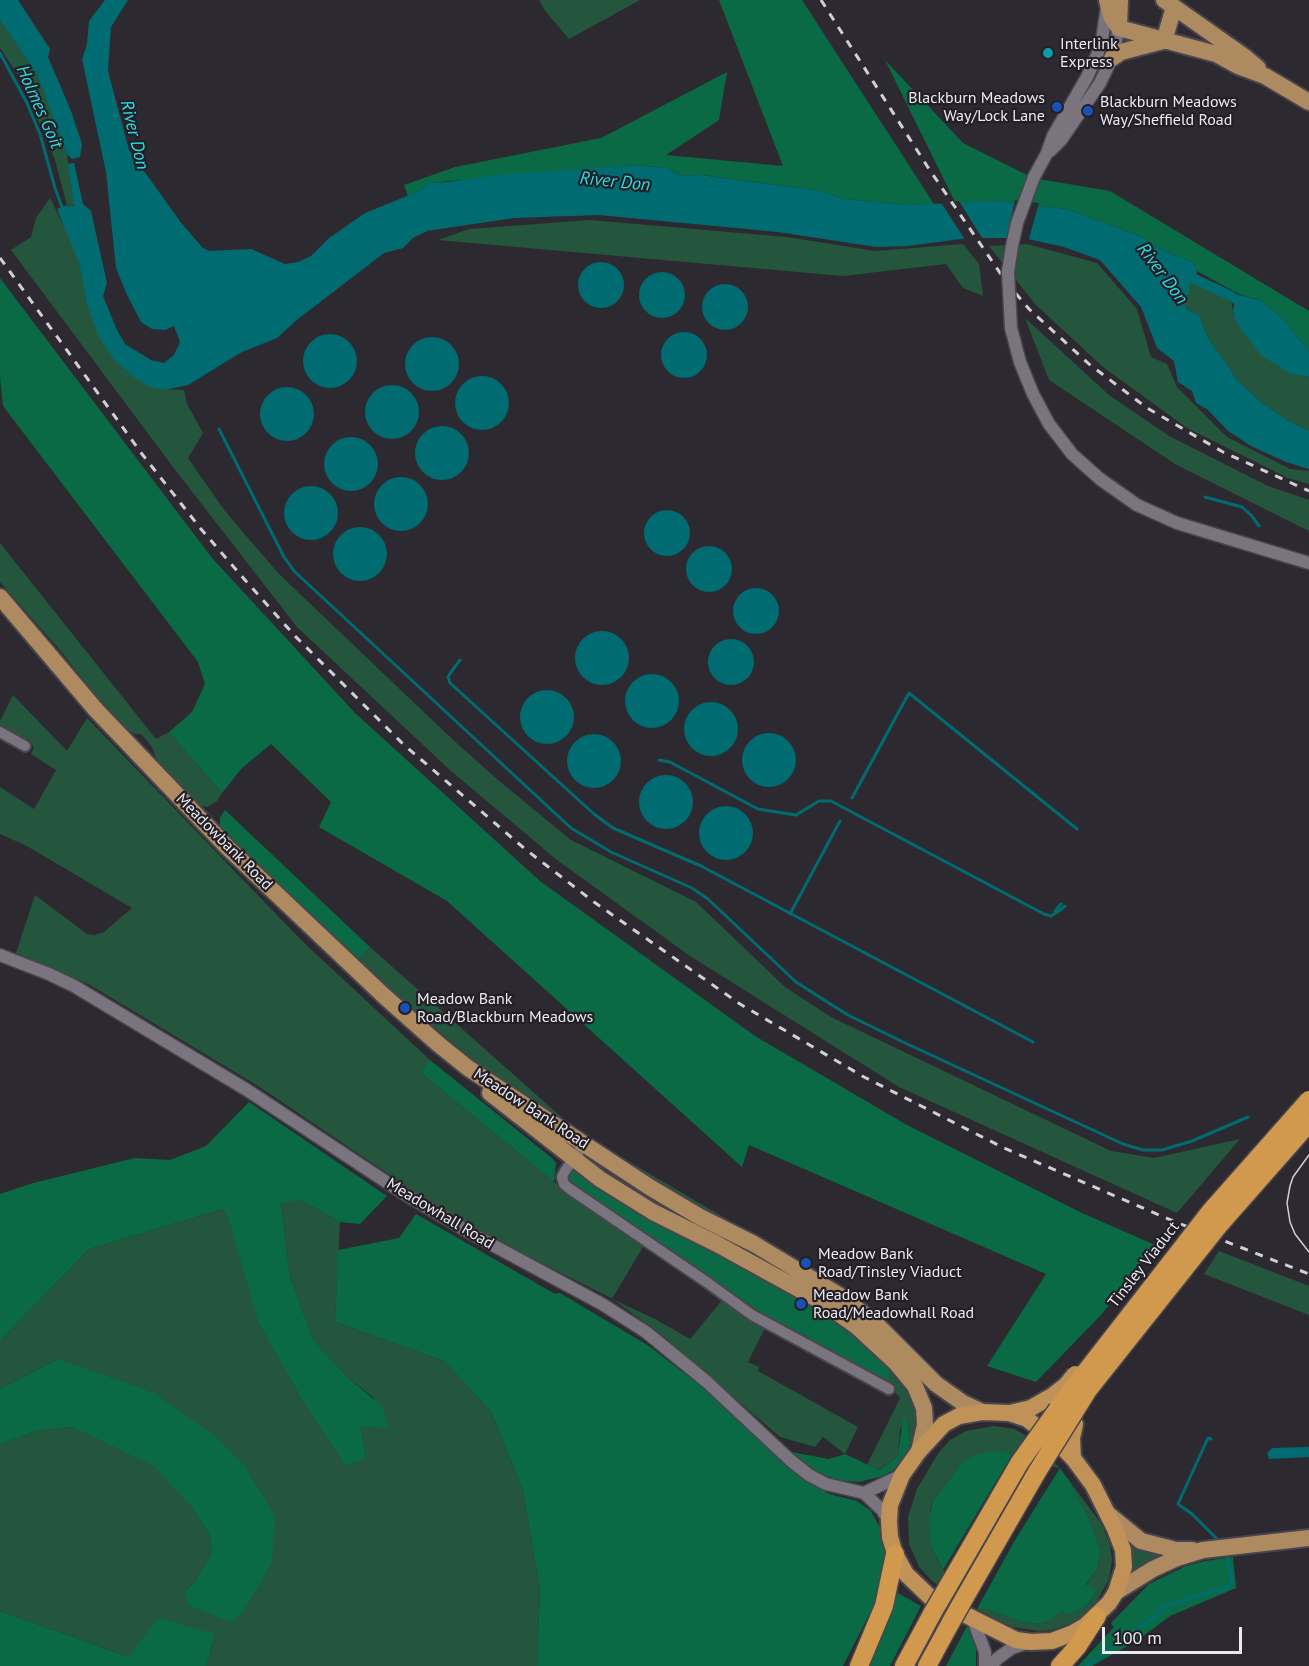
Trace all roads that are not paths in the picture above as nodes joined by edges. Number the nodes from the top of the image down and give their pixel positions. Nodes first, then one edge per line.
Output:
1 (1112, 1) edge
2 (1172, 2) edge
3 (1119, 28) junction
4 (1164, 41) junction
5 (1112, 58) junction
6 (1265, 75) junction
7 (1309, 102) edge
8 (1047, 153) junction
9 (1309, 563) edge
10 (0, 597) edge
11 (0, 732) edge
12 (25, 746) dead end
13 (0, 955) edge
14 (468, 1068) junction
15 (1309, 1093) edge
16 (1309, 1100) edge
17 (1309, 1123) edge
18 (1309, 1130) edge
19 (585, 1143) junction
20 (573, 1159) junction
21 (754, 1244) junction
22 (746, 1260) junction
23 (889, 1389) dead end
24 (981, 1412) junction
25 (1009, 1413) junction
26 (919, 1451) junction
27 (1073, 1458) junction
28 (902, 1475) junction
29 (864, 1493) junction
30 (1108, 1514) junction
31 (889, 1521) junction
32 (1309, 1538) edge
33 (1208, 1549) junction
34 (895, 1554) junction
35 (1116, 1592) junction
36 (1097, 1616) junction
37 (973, 1620) junction
38 (1030, 1642) junction
39 (1062, 1664) edge
40 (859, 1666) edge
41 (904, 1666) edge
42 (927, 1666) edge
43 (985, 1666) edge
44 (991, 1666) edge

1 - 3 main road
1 - 8 street
2 - 4 main road
2 - 6 main road
3 - 4 main road
3 - 5 street
4 - 5 main road
4 - 6 main road
5 - 8 street
6 - 7 main road
8 - 9 street, bridge
10 - 14 main road, Meadowbank Road
11 - 12 street
13 - 29 street, Meadowhall Road
14 - 19 main road, Meadow Bank Road
14 - 20 main road, Meadow Bank Road
15 - 25 highway, Tinsley Viaduct, bridge
16 - 41 highway, Tinsley Viaduct, bridge
17 - 42 highway, Tinsley Viaduct, bridge
18 - 27 highway
19 - 20 street
19 - 21 main road, Meadow Bank Road
20 - 22 main road, Meadow Bank Road
20 - 23 street
21 - 22 main road
21 - 24 main road, Meadow Bank Road
22 - 26 main road, Meadow Bank Road
24 - 25 highway
24 - 26 highway
25 - 27 highway
26 - 28 highway
27 - 30 highway
28 - 29 street
28 - 31 highway
29 - 31 street
30 - 33 main road
30 - 35 highway
31 - 34 highway
32 - 33 main road
33 - 35 main road
34 - 37 highway
34 - 40 highway
35 - 36 highway
36 - 38 highway
36 - 39 highway
37 - 38 highway
37 - 43 street
38 - 44 street

